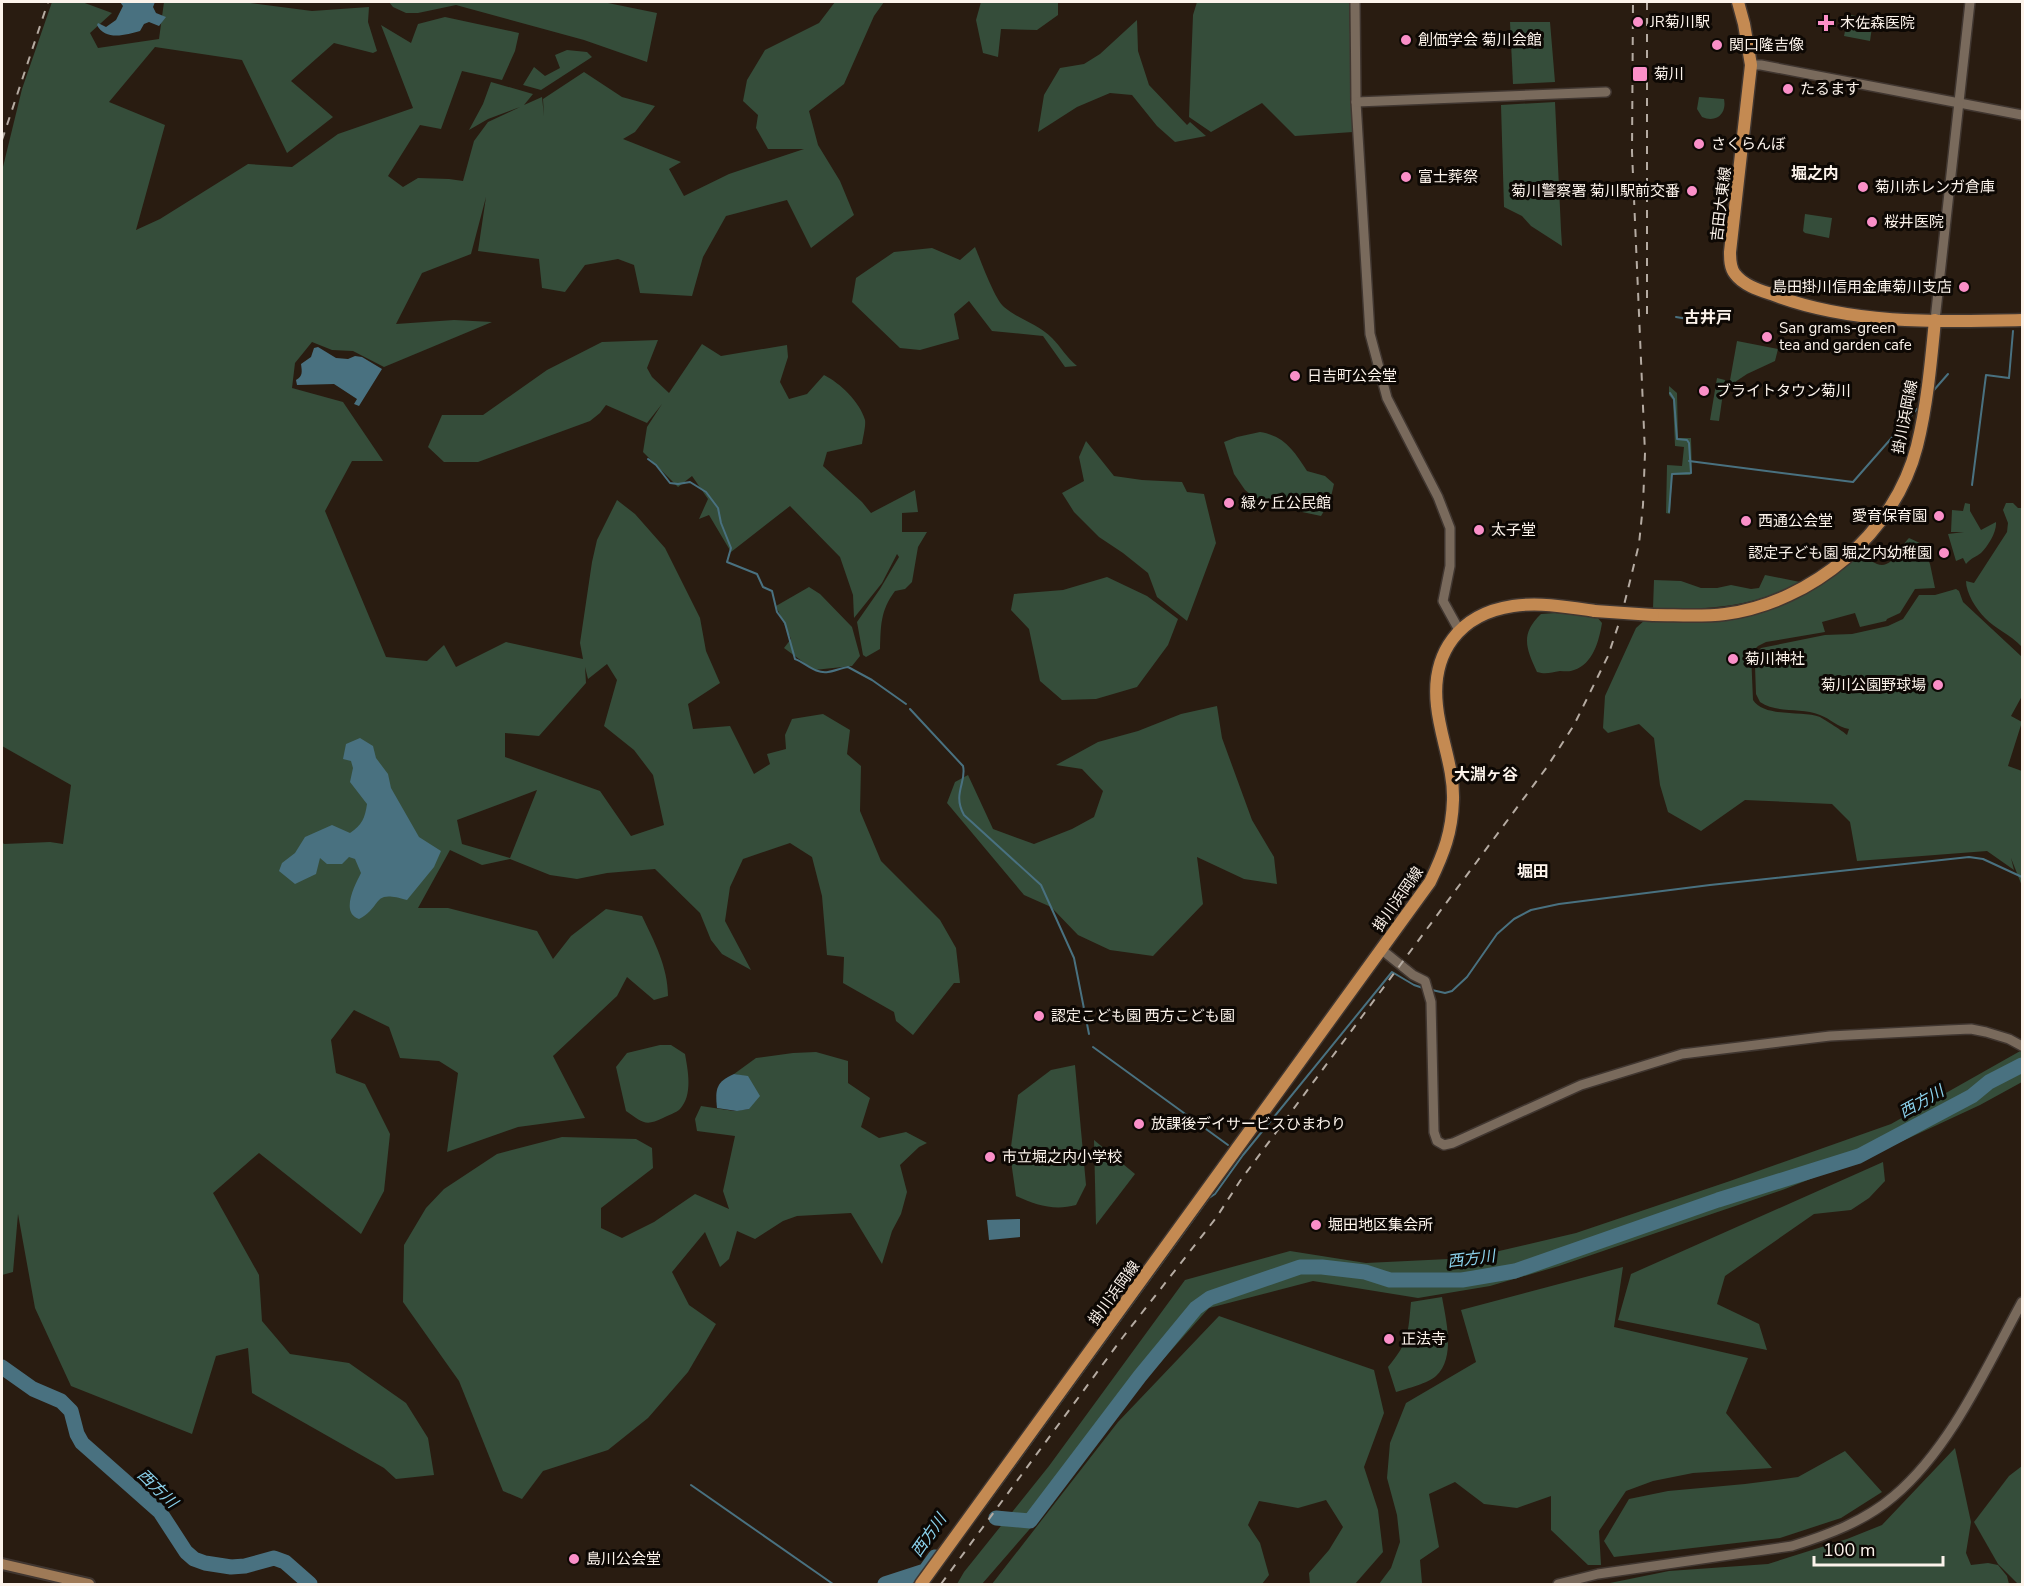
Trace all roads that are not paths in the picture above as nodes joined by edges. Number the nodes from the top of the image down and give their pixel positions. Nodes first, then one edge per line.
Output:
1 (1355, 2) edge
2 (1738, 2) edge
3 (1970, 2) edge
4 (1751, 65) junction
5 (1606, 92) dead end
6 (1356, 102) junction
7 (1959, 102) junction
8 (2022, 115) edge
9 (1935, 320) junction
10 (2022, 320) edge
11 (1459, 630) junction
12 (1382, 950) junction
13 (2021, 1045) edge
14 (2022, 1302) edge
15 (2, 1564) edge
16 (88, 1584) edge
17 (921, 1584) edge
18 (1558, 1584) edge

1 - 6 street
2 - 4 main road, 吉田大東線
3 - 7 street
4 - 7 street
4 - 9 main road, 吉田大東線
5 - 6 street
6 - 11 street
7 - 8 street
7 - 9 street
9 - 10 main road
9 - 11 main road, 掛川浜岡線, bridge
11 - 12 main road, 掛川浜岡線
12 - 13 street
12 - 17 main road, 掛川浜岡線
14 - 18 street
15 - 16 main road

